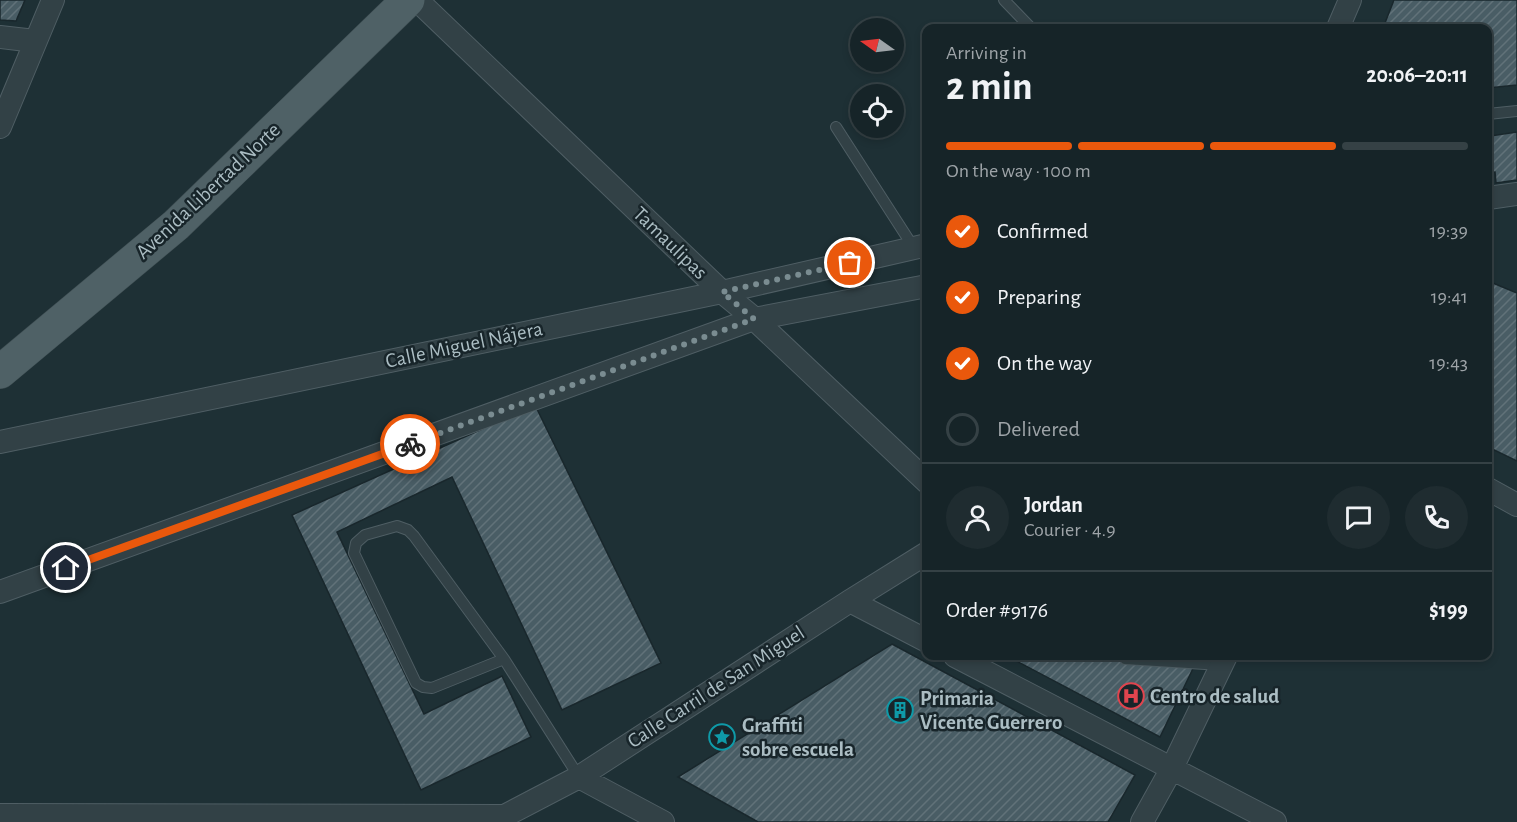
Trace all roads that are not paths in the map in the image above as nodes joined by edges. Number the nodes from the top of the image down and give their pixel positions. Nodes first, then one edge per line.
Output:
1 (53, 0) edge
2 (408, 0) edge
3 (417, 0) edge
4 (1004, 0) edge
5 (1350, 0) edge
6 (1028, 24) edge
7 (1340, 24) edge
8 (0, 37) edge
9 (35, 40) junction
10 (1517, 111) edge
11 (1492, 114) edge
12 (0, 127) edge
13 (836, 128) dead end
14 (1517, 194) edge
15 (1492, 197) edge
16 (920, 246) edge
17 (922, 287) edge
18 (722, 292) junction
19 (754, 319) junction
20 (0, 372) edge
21 (0, 442) edge
22 (922, 477) edge
23 (1492, 491) edge
24 (1517, 505) edge
25 (922, 556) edge
26 (0, 592) edge
27 (849, 600) junction
28 (922, 638) edge
29 (504, 658) junction
30 (963, 660) edge
31 (1223, 660) edge
32 (1172, 768) junction
33 (579, 777) junction
34 (0, 815) edge
35 (497, 819) edge
36 (663, 822) edge
37 (1142, 822) edge
38 (1275, 822) edge

1 - 9 street
2 - 20 main road, Avenida Libertad Norte
3 - 18 street, Tamaulipas
4 - 6 lane
5 - 7 street
8 - 9 street
9 - 12 street
10 - 11 lane
13 - 16 lane
14 - 15 street
16 - 18 street, Calle Miguel Nájera
17 - 19 street
18 - 19 street, Tamaulipas
18 - 21 street, Calle Miguel Nájera
19 - 22 street, Tamaulipas
19 - 26 street
23 - 24 street
25 - 27 street, Calle Carril de San Miguel
27 - 28 street
27 - 33 street, Calle Carril de San Miguel
29 - 29 lane
29 - 33 lane
30 - 32 street
31 - 32 street
32 - 37 street
32 - 38 street
33 - 35 street, Calle Carril de San Miguel
33 - 36 street
34 - 35 street

